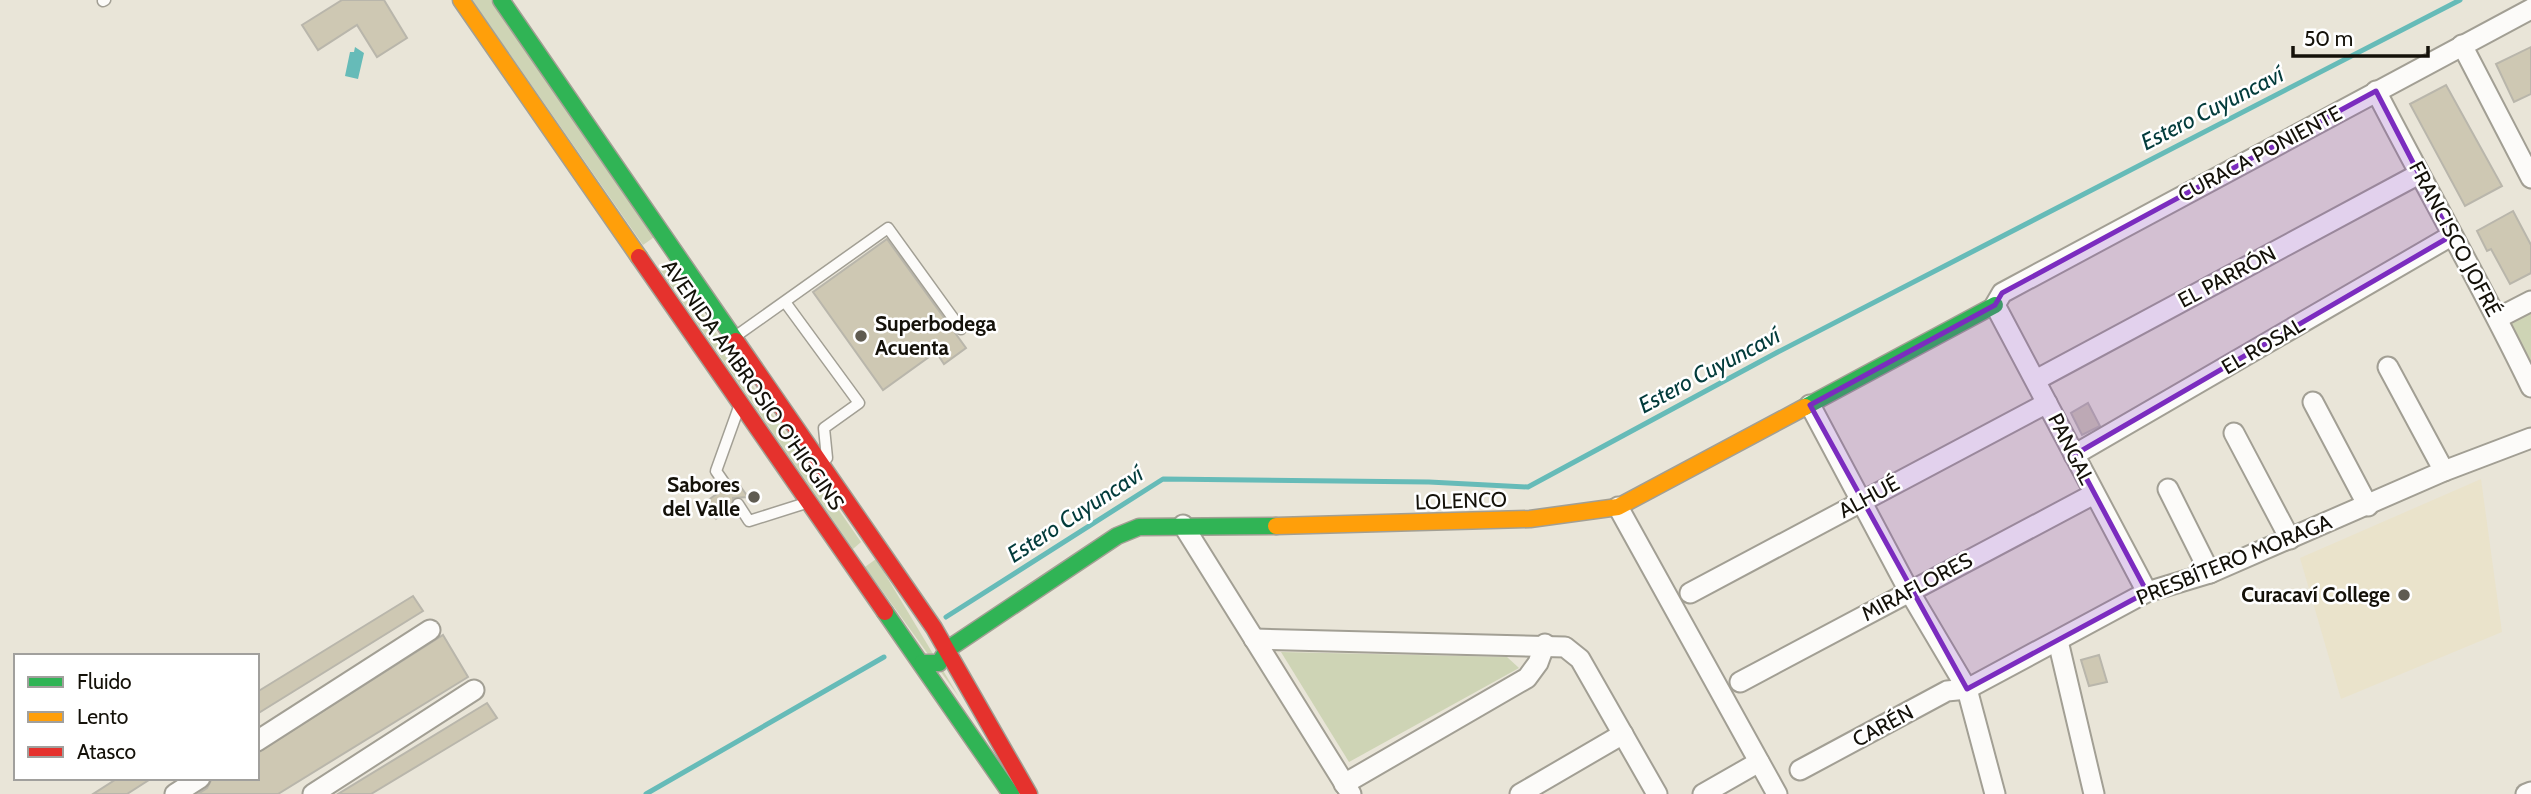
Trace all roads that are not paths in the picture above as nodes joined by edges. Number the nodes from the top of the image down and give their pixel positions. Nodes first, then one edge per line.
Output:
1 (461, 0) edge
2 (478, 0) edge
3 (501, 0) edge
4 (2531, 9) edge
5 (2462, 45) junction
6 (2376, 91) junction
7 (2419, 174) junction
8 (2531, 178) edge
9 (2451, 236) junction
10 (671, 246) junction
11 (641, 263) junction
12 (2531, 301) edge
13 (785, 302) junction
14 (1996, 306) junction
15 (2498, 318) junction
16 (961, 329) dead end
17 (734, 337) junction
18 (2388, 367) dead end
19 (2036, 380) junction
20 (2531, 387) edge
21 (2312, 402) dead end
22 (2048, 403) junction
23 (740, 404) junction
24 (1810, 405) junction
25 (2234, 433) dead end
26 (2531, 438) edge
27 (2074, 455) junction
28 (2444, 471) junction
29 (828, 472) junction
30 (727, 487) dead end
31 (2168, 489) dead end
32 (2094, 494) junction
33 (1861, 501) junction
34 (810, 502) junction
35 (738, 504) dead end
36 (2368, 506) junction
37 (1618, 507) junction
38 (1183, 525) junction
39 (2290, 539) junction
40 (2210, 573) junction
41 (1909, 591) junction
42 (2147, 592) junction
43 (1690, 593) dead end
44 (430, 630) dead end
45 (1254, 639) junction
46 (2058, 641) junction
47 (1545, 644) junction
48 (948, 649) junction
49 (922, 663) junction
50 (1740, 682) dead end
51 (474, 690) dead end
52 (1967, 690) junction
53 (1623, 734) junction
54 (259, 740) edge
55 (1759, 762) junction
56 (1800, 770) dead end
57 (197, 780) edge
58 (1348, 789) edge
59 (1995, 789) edge
60 (2531, 792) edge
61 (175, 794) edge
62 (313, 794) edge
63 (1011, 794) edge
64 (1029, 794) edge
65 (1520, 794) edge
66 (1657, 794) edge
67 (1703, 794) edge
68 (1777, 794) edge
69 (1975, 794) edge
70 (2094, 794) edge
71 (2526, 794) edge

1 - 2 main road
1 - 11 main road, AVENIDA AMBROSIO O'HIGGINS
3 - 10 main road, AVENIDA AMBROSIO O'HIGGINS
4 - 5 street, CURACA PONIENTE
5 - 6 street, CURACA PONIENTE
5 - 8 street
6 - 7 street, FRANCISCO JOFRÉ
6 - 14 street, CURACA PONIENTE
7 - 9 street, FRANCISCO JOFRÉ
7 - 19 street, EL PARRÓN
9 - 15 street, FRANCISCO JOFRÉ
9 - 27 street, EL ROSAL
10 - 11 main road
10 - 17 main road, AVENIDA AMBROSIO O'HIGGINS
11 - 23 main road, AVENIDA AMBROSIO O'HIGGINS
12 - 15 street
13 - 16 lane
13 - 17 lane
13 - 29 lane
14 - 19 street, PANGAL
14 - 24 main road, LOLENCO
15 - 20 street, FRANCISCO JOFRÉ
17 - 29 main road, AVENIDA AMBROSIO O'HIGGINS
18 - 28 street
19 - 22 street, PANGAL
21 - 36 street
22 - 27 street, PANGAL
22 - 33 street, ALHUÉ
23 - 30 lane
23 - 34 main road, AVENIDA AMBROSIO O'HIGGINS
24 - 33 street
24 - 37 main road, LOLENCO
25 - 39 street
26 - 28 street, PRESBÍTERO MORAGA
27 - 32 street, PANGAL
28 - 36 street, PRESBÍTERO MORAGA
29 - 48 main road, AVENIDA AMBROSIO O'HIGGINS
31 - 40 street
32 - 41 street, MIRAFLORES
32 - 42 street, PANGAL
33 - 41 street
33 - 43 street, ALHUÉ
34 - 35 lane
34 - 49 main road, AVENIDA AMBROSIO O'HIGGINS
36 - 39 street, PRESBÍTERO MORAGA
37 - 38 main road, LOLENCO
37 - 55 street
38 - 45 street
38 - 48 main road, LOLENCO
39 - 40 street, PRESBÍTERO MORAGA
40 - 42 street, PRESBÍTERO MORAGA
41 - 50 street, MIRAFLORES
41 - 52 street
42 - 46 street, PRESBÍTERO MORAGA
44 - 54 street
45 - 47 street
45 - 58 street
46 - 52 street, PRESBÍTERO MORAGA
46 - 70 street
47 - 53 street
47 - 58 street
48 - 49 main road, LOLENCO
48 - 64 main road, AVENIDA AMBROSIO O'HIGGINS
49 - 63 main road, AVENIDA AMBROSIO O'HIGGINS
51 - 62 street
52 - 56 street, CARÉN
52 - 59 street
53 - 65 street
53 - 66 street
55 - 67 street
55 - 68 street
57 - 61 street
59 - 69 street
60 - 71 street

